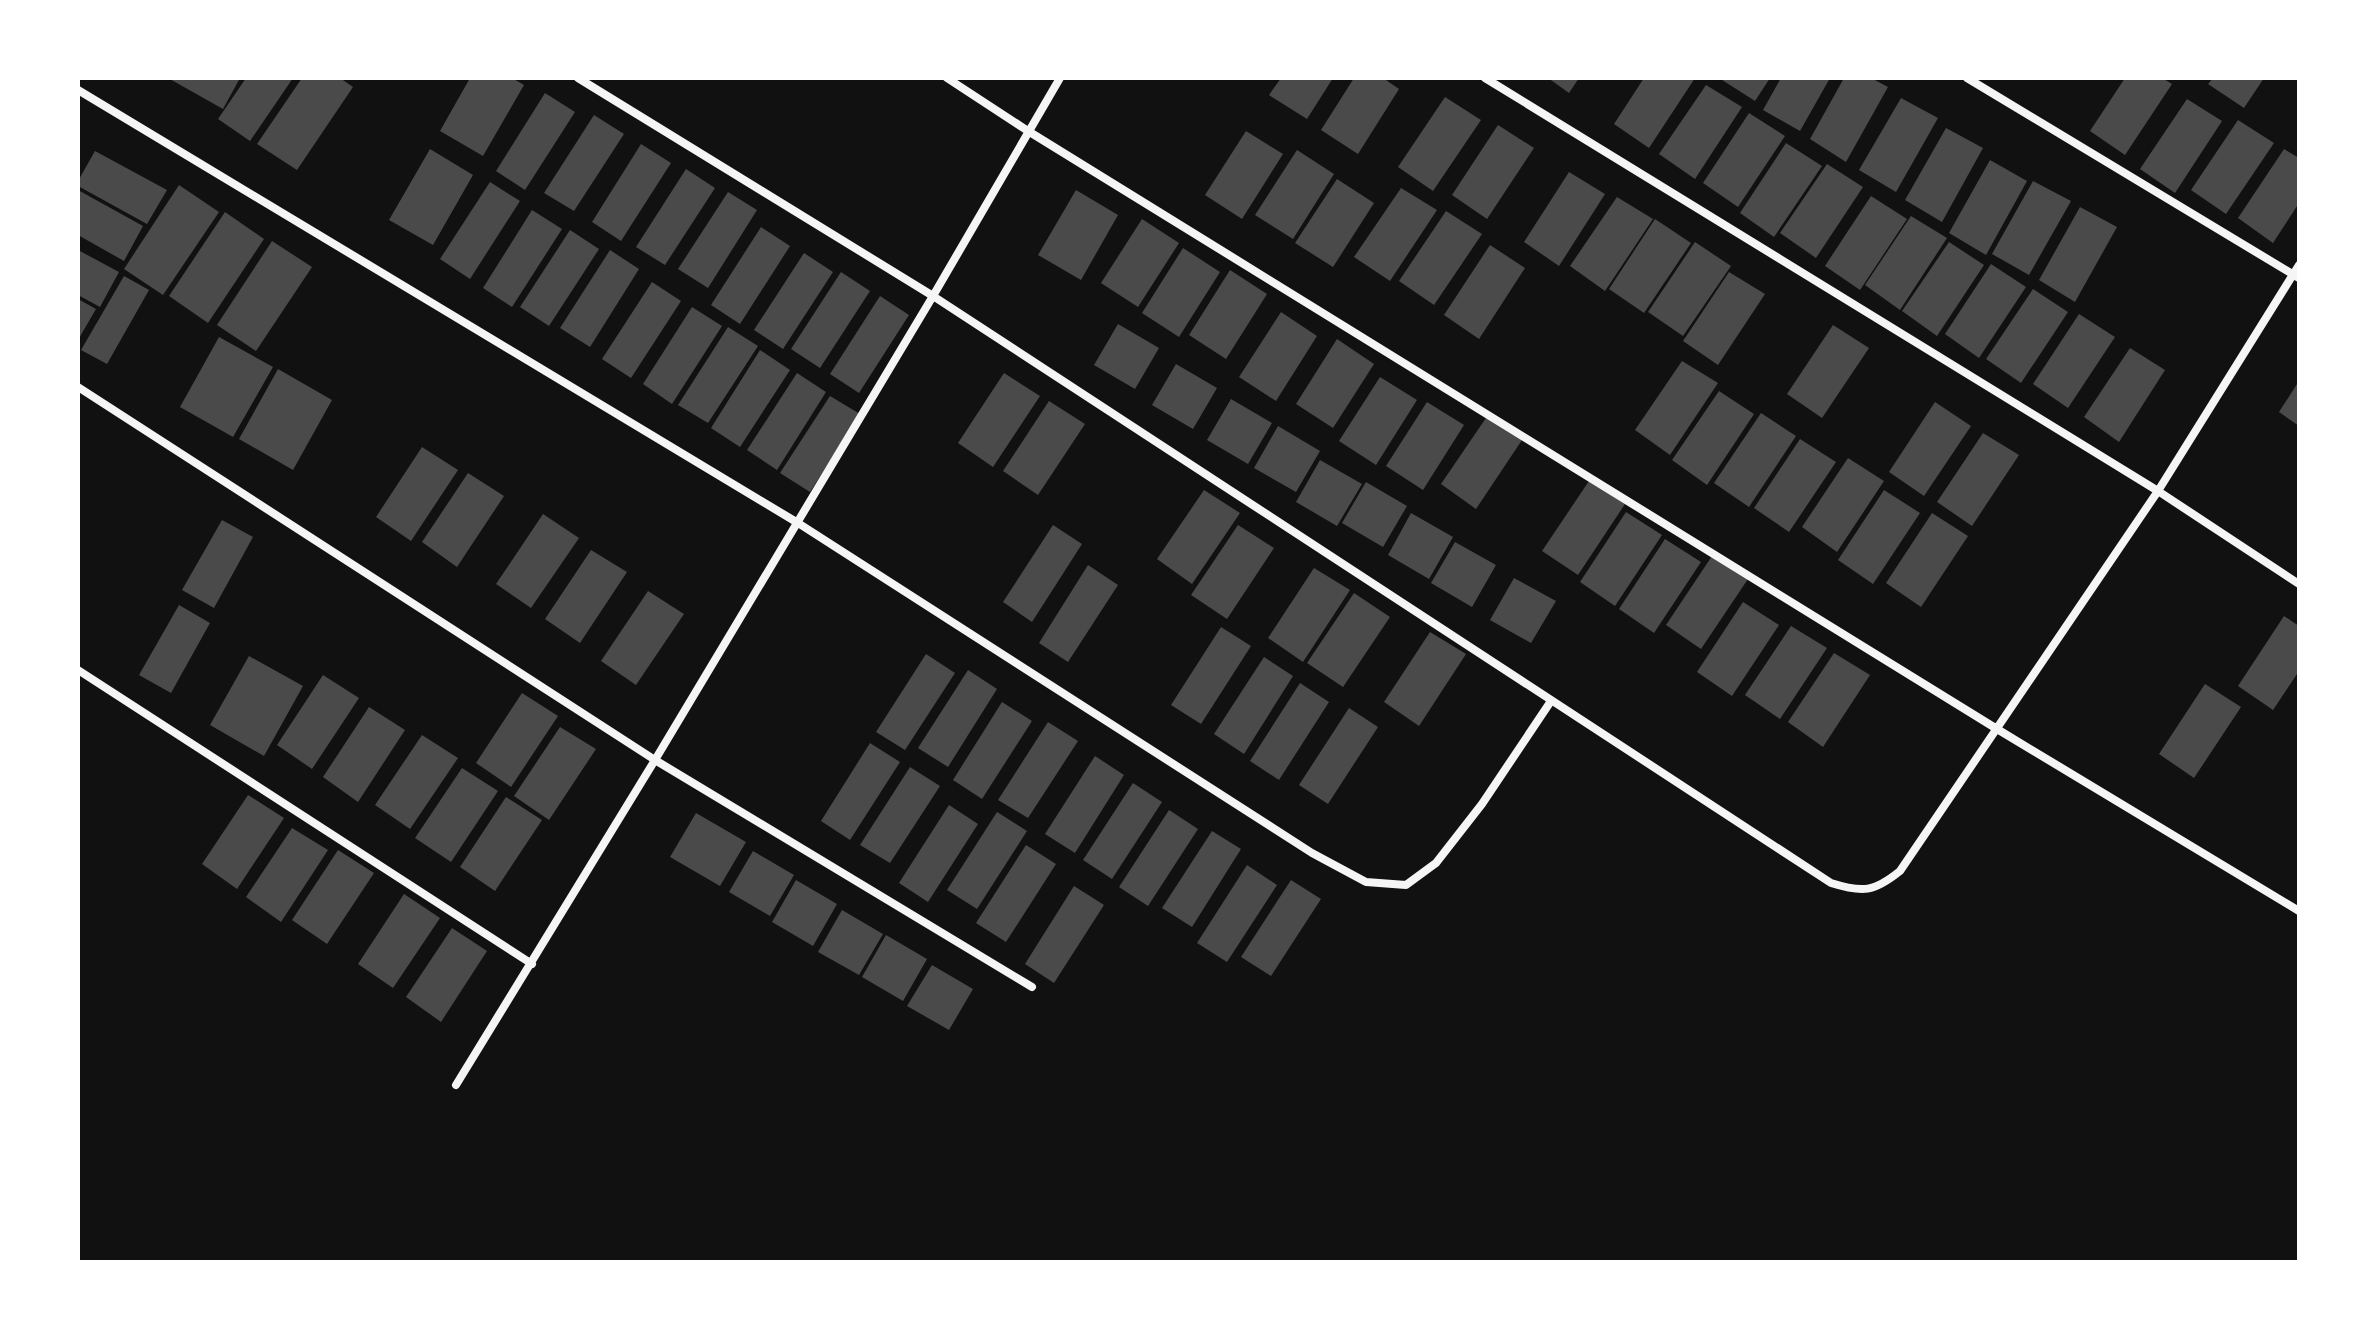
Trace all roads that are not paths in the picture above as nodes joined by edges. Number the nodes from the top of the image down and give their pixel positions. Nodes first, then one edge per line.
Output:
1 (578, 78) edge
2 (947, 78) edge
3 (1060, 78) edge
4 (1485, 78) edge
5 (1967, 78) edge
6 (78, 90) edge
7 (1028, 131) junction
8 (2299, 265) edge
9 (2296, 276) edge
10 (933, 296) junction
11 (78, 387) edge
12 (2158, 491) junction
13 (798, 523) junction
14 (2299, 584) edge
15 (78, 670) edge
16 (1551, 701) junction
17 (1997, 729) junction
18 (655, 760) junction
19 (2299, 911) edge
20 (532, 964) junction
21 (1032, 987) dead end
22 (456, 1085) dead end

1 - 10 street
2 - 7 street
3 - 7 street
4 - 12 street
5 - 9 street
6 - 13 street
7 - 10 street
7 - 17 street
8 - 9 street
9 - 12 street
10 - 13 street
10 - 16 street
11 - 18 street
12 - 14 street
12 - 17 street
13 - 16 street
13 - 18 street
15 - 20 street
16 - 17 street
17 - 19 street
18 - 20 street
18 - 21 street
20 - 22 street

